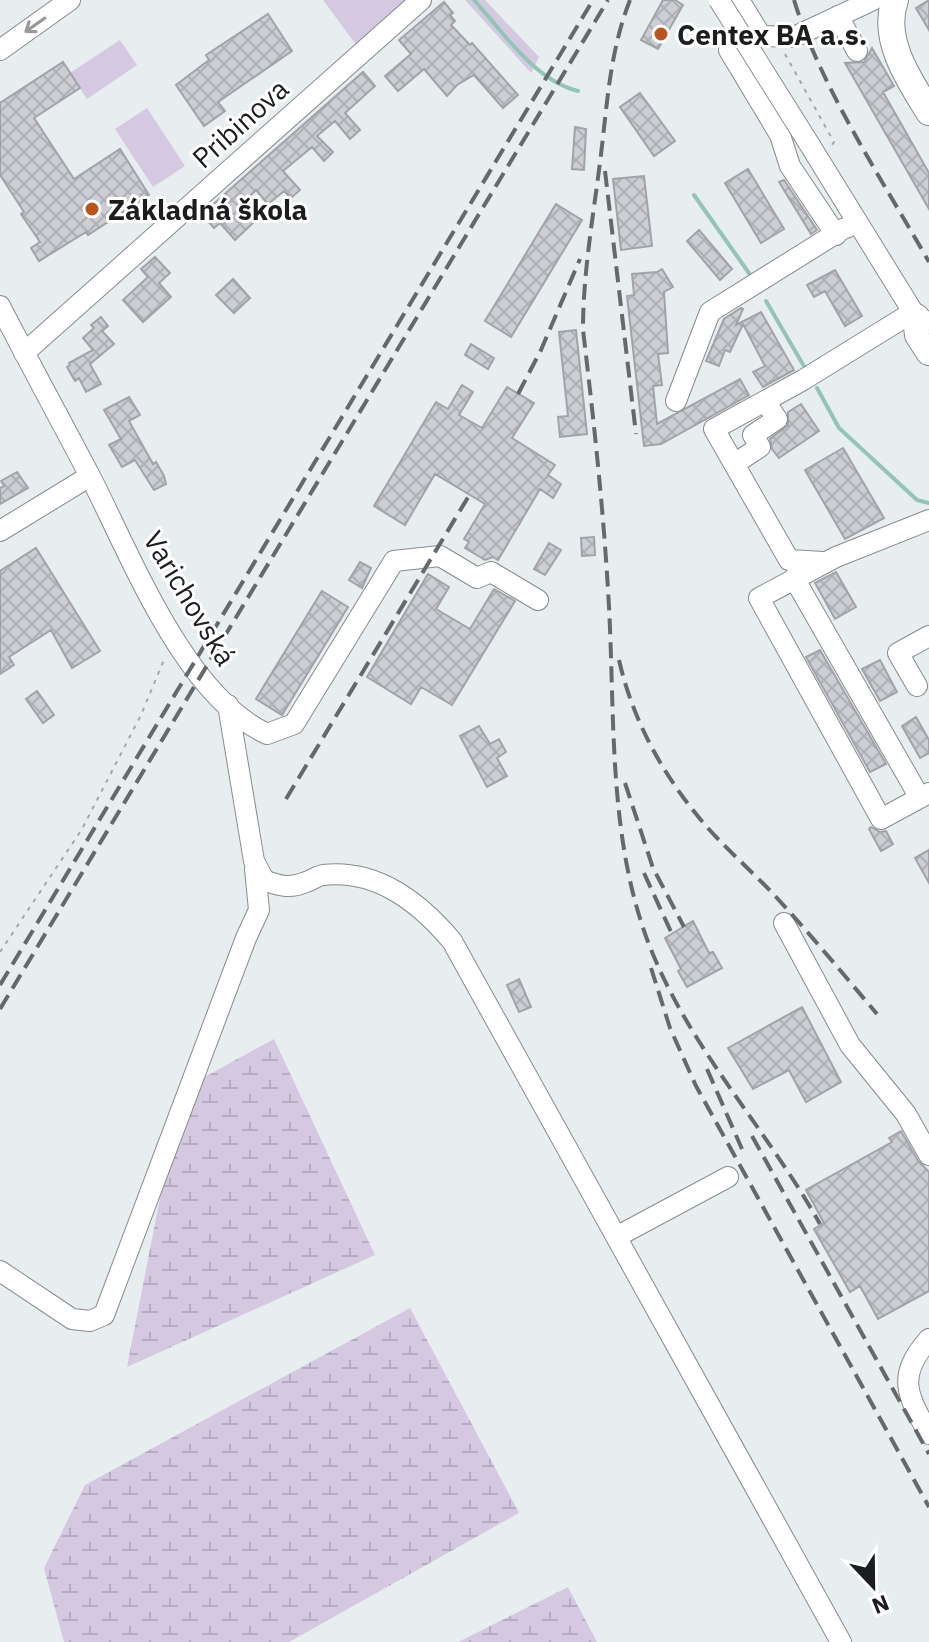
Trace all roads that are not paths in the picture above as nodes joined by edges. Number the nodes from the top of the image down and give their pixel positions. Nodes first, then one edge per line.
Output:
1 (70, 0) edge
2 (719, 0) edge
3 (739, 0) edge
4 (873, 0) edge
5 (895, 0) edge
6 (419, 1) edge
7 (838, 16) junction
8 (761, 36) junction
9 (0, 50) edge
10 (857, 51) dead end
11 (929, 112) edge
12 (858, 223) junction
13 (836, 235) junction
14 (0, 306) edge
15 (922, 320) edge
16 (929, 352) edge
17 (24, 353) junction
18 (676, 401) dead end
19 (765, 401) junction
20 (734, 464) junction
21 (90, 476) junction
22 (929, 520) edge
23 (0, 531) edge
24 (826, 562) junction
25 (794, 578) junction
26 (538, 600) dead end
27 (929, 636) edge
28 (917, 686) dead end
29 (228, 705) junction
30 (924, 795) edge
31 (254, 861) junction
32 (784, 923) dead end
33 (929, 1155) edge
34 (728, 1177) dead end
35 (618, 1236) junction
36 (0, 1271) edge
37 (929, 1339) edge
38 (929, 1434) edge
39 (841, 1642) edge

1 -> 9 street
2 - 12 street, bridge
3 - 8 street
4 - 7 street
5 - 11 main road
6 - 17 street, Pribinova
7 - 8 street
7 - 10 street
8 - 13 street
12 - 13 street
12 - 15 street
13 - 18 street
14 - 17 street, Varichovská
15 - 16 main road
15 - 19 street
17 - 21 street, Varichovská
19 - 20 street
19 - 20 street
20 - 24 street
21 - 23 street
21 - 29 street, Varichovská
22 - 24 street
24 - 25 street
25 - 30 street
25 - 30 street
26 - 29 street, Varichovská
27 - 28 street
29 - 31 street
31 - 35 street
31 - 36 street
32 - 33 street
34 - 35 street
35 - 39 street
37 - 38 street

